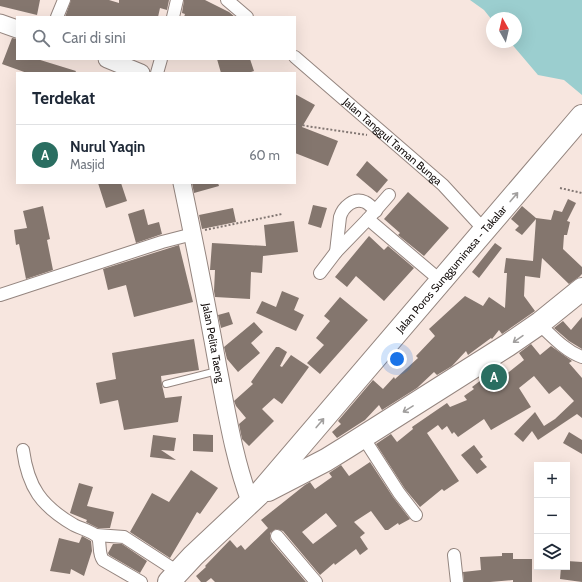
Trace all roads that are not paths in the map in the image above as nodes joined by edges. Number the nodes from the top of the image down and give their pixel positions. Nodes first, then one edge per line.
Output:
1 (64, 0) edge
2 (177, 0) edge
3 (227, 0) edge
4 (57, 16) edge
5 (173, 16) edge
6 (246, 16) edge
7 (0, 23) edge
8 (16, 29) edge
9 (296, 59) edge
10 (109, 60) edge
11 (161, 60) edge
12 (139, 72) edge
13 (157, 72) edge
14 (579, 119) edge
15 (182, 184) edge
16 (389, 195) dead end
17 (372, 215) junction
18 (487, 229) junction
19 (193, 234) junction
20 (336, 252) junction
21 (320, 273) dead end
22 (441, 281) junction
23 (582, 289) edge
24 (0, 295) edge
25 (539, 324) junction
26 (582, 357) edge
27 (219, 371) junction
28 (166, 384) dead end
29 (363, 438) junction
30 (306, 439) junction
31 (23, 450) dead end
32 (326, 460) junction
33 (254, 498) junction
34 (416, 515) dead end
35 (96, 535) junction
36 (277, 536) dead end
37 (454, 555) dead end
38 (173, 577) edge
39 (141, 582) edge
40 (316, 582) edge
41 (458, 582) edge

1 - 4 street
2 - 5 street
3 - 6 street
7 - 8 street
9 - 18 street, Jalan Tanggul Taman Bunga
10 - 12 street
11 - 13 street
18 -> 14 highway, Jalan Poros Sungguminasa - Takalar
15 - 19 street, Jalan Pelita Taeng
16 - 17 street
17 - 20 street
17 - 20 street
17 - 22 street
18 - 22 highway, Jalan Poros Sungguminasa - Takalar
19 - 24 street
19 - 27 street, Jalan Pelita Taeng
20 - 21 street
30 -> 22 highway, Jalan Poros Sungguminasa - Takalar
23 - 25 highway, Jalan Poros Sungguminasa - Takalar
25 - 26 street
25 -> 29 highway, Jalan Poros Sungguminasa - Takalar
27 - 28 lane
27 - 33 street, Jalan Pelita Taeng
29 - 32 highway, Jalan Poros Sungguminasa - Takalar
29 - 34 street
30 - 32 highway
30 - 33 highway, Jalan Poros Sungguminasa - Takalar
31 - 35 street
32 - 33 highway, Jalan Poros Sungguminasa - Takalar
33 - 38 highway, Jalan Poros Sungguminasa - Takalar
35 - 38 street
35 - 39 street
36 - 40 street
37 - 41 street

